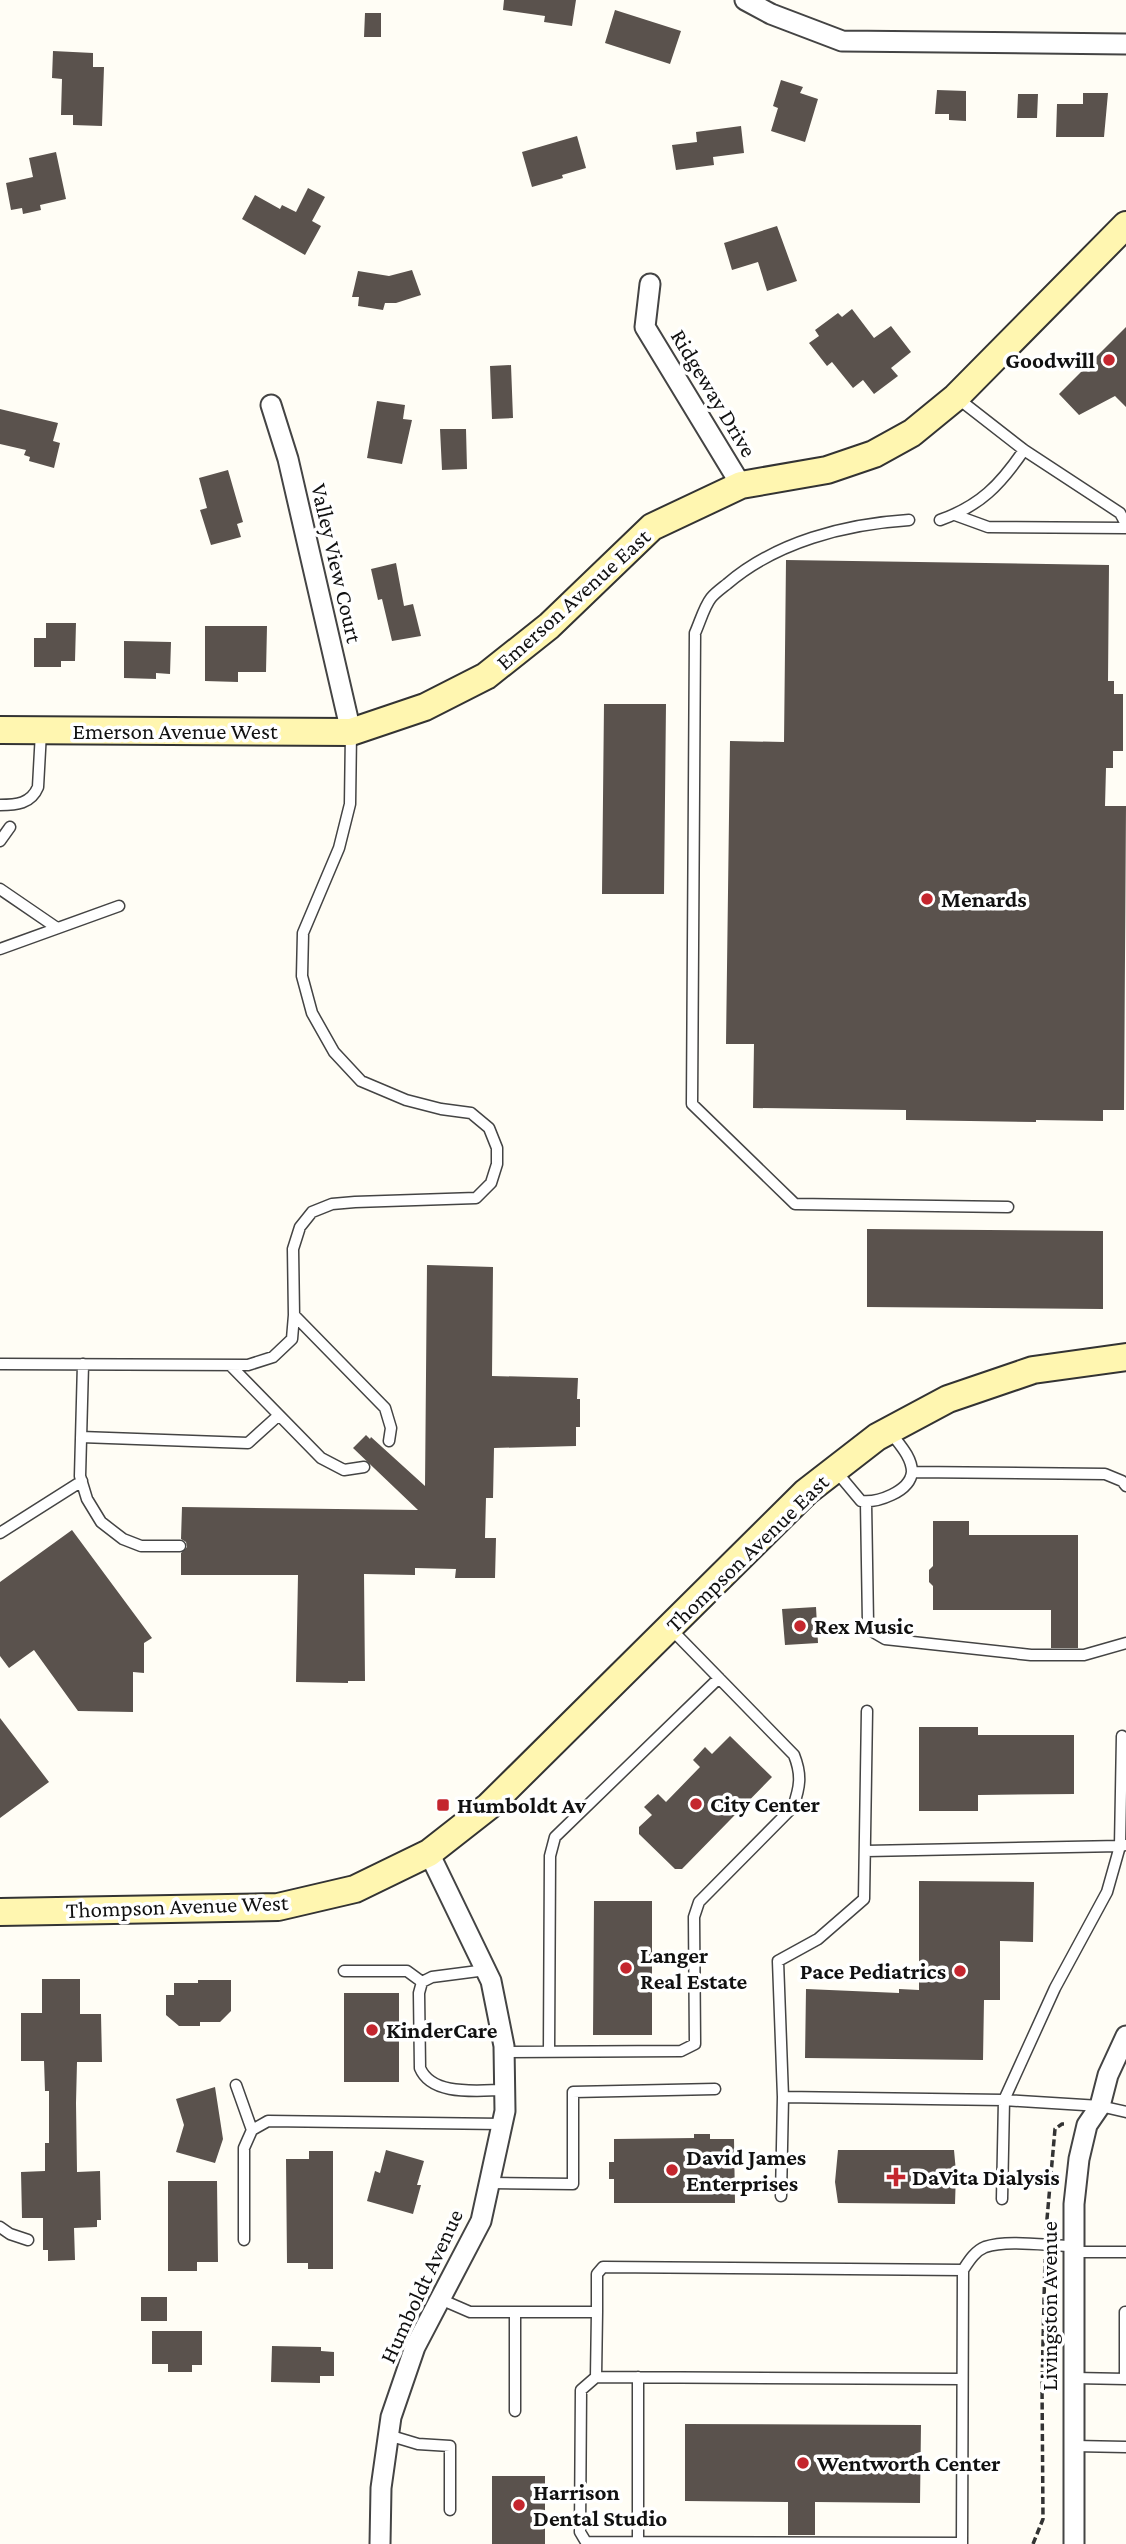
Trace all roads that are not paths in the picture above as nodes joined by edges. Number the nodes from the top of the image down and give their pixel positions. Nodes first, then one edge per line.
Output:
1 (745, 0) edge
2 (1126, 44) edge
3 (1126, 225) edge
4 (650, 284) dead end
5 (956, 397) junction
6 (271, 405) dead end
7 (1024, 450) junction
8 (741, 485) junction
9 (1123, 508) edge
10 (955, 515) junction
11 (909, 520) dead end
12 (940, 520) dead end
13 (1126, 526) edge
14 (0, 730) edge
15 (41, 731) junction
16 (351, 732) junction
17 (0, 805) edge
18 (10, 827) dead end
19 (0, 841) edge
20 (0, 889) edge
21 (119, 906) dead end
22 (57, 928) junction
23 (0, 949) edge
24 (1008, 1207) dead end
25 (295, 1315) junction
26 (1126, 1357) edge
27 (0, 1364) edge
28 (83, 1364) junction
29 (230, 1365) junction
30 (279, 1415) junction
31 (889, 1431) junction
32 (81, 1437) junction
33 (389, 1441) dead end
34 (364, 1467) dead end
35 (835, 1469) junction
36 (912, 1472) junction
37 (82, 1481) junction
38 (1126, 1486) edge
39 (866, 1502) junction
40 (0, 1533) edge
41 (180, 1546) dead end
42 (670, 1627) junction
43 (1126, 1643) edge
44 (719, 1678) junction
45 (867, 1710) dead end
46 (1122, 1736) dead end
47 (1123, 1846) edge
48 (866, 1851) junction
49 (429, 1853) junction
50 (0, 1912) edge
51 (486, 1970) junction
52 (344, 1971) dead end
53 (422, 1982) junction
54 (1126, 2036) edge
55 (504, 2052) junction
56 (549, 2052) junction
57 (236, 2085) dead end
58 (715, 2089) dead end
59 (505, 2090) junction
60 (783, 2097) junction
61 (1004, 2100) junction
62 (1100, 2106) junction
63 (1126, 2112) edge
64 (502, 2124) junction
65 (252, 2130) junction
66 (490, 2183) junction
67 (781, 2196) dead end
68 (1002, 2199) dead end
69 (0, 2227) edge
70 (28, 2240) dead end
71 (244, 2240) dead end
72 (1074, 2249) junction
73 (1126, 2252) edge
74 (962, 2270) junction
75 (440, 2299) junction
76 (515, 2312) junction
77 (597, 2312) junction
78 (1125, 2312) edge
79 (596, 2377) junction
80 (638, 2377) junction
81 (1073, 2378) junction
82 (962, 2379) junction
83 (1125, 2379) edge
84 (515, 2411) dead end
85 (388, 2435) junction
86 (1073, 2446) junction
87 (1126, 2447) edge
88 (450, 2510) dead end
89 (638, 2543) edge
90 (380, 2544) edge
91 (962, 2544) edge
92 (1073, 2544) edge

1 - 2 street
3 - 5 street, Emerson Avenue East
4 - 8 street, Ridgeway Drive
5 - 7 lane
5 - 8 street, Emerson Avenue East
6 - 16 street, Valley View Court
7 - 9 lane
7 - 10 lane
8 - 16 street, Emerson Avenue East
9 - 13 lane
10 - 12 lane
10 - 13 lane
11 - 24 lane
14 - 15 street, Emerson Avenue West
15 - 16 street, Emerson Avenue West
15 - 17 lane
16 - 25 lane
18 - 19 lane
20 - 22 lane
21 - 22 lane
22 - 23 lane
25 - 29 lane
25 - 33 lane
26 - 31 street, Thompson Avenue East
27 - 28 lane
28 - 29 lane
28 - 32 lane
29 - 30 lane
30 - 32 lane
30 - 34 lane
31 - 35 street, Thompson Avenue East
31 - 36 lane
32 - 37 lane
35 - 39 lane
35 - 42 street, Thompson Avenue East
36 - 38 lane
36 - 39 lane
37 - 40 lane
37 - 41 lane
39 - 43 lane
42 - 44 lane
42 - 49 street, Thompson Avenue East
44 - 56 lane
44 - 56 lane
45 - 48 lane
46 - 47 lane
47 - 48 lane
47 - 61 lane
48 - 60 lane
49 - 50 street, Thompson Avenue West
49 - 51 street, Humboldt Avenue
51 - 53 lane
51 - 55 street, Humboldt Avenue
52 - 53 lane
53 - 59 lane
54 - 62 street, Livingston Avenue
55 - 56 lane
55 - 59 street, Humboldt Avenue
57 - 65 lane
58 - 66 lane
59 - 64 street, Humboldt Avenue
60 - 61 lane
60 - 67 lane
61 - 62 lane
61 - 68 lane
62 - 63 lane
62 - 72 street, Livingston Avenue
64 - 65 lane
64 - 66 street, Humboldt Avenue
65 - 71 lane
66 - 75 street, Humboldt Avenue
69 - 70 lane
72 - 73 lane
72 - 74 lane
72 - 81 street, Livingston Avenue
74 - 77 lane
74 - 82 lane
75 - 76 lane
75 - 85 street, Humboldt Avenue
76 - 77 lane
76 - 84 lane
77 - 79 lane
78 - 83 lane
79 - 80 lane
79 - 89 lane
80 - 82 lane
80 - 89 lane
81 - 83 lane
81 - 86 street, Livingston Avenue
82 - 91 lane
85 - 88 lane
85 - 90 street, Humboldt Avenue
86 - 87 lane
86 - 92 street, Livingston Avenue
89 - 91 lane

